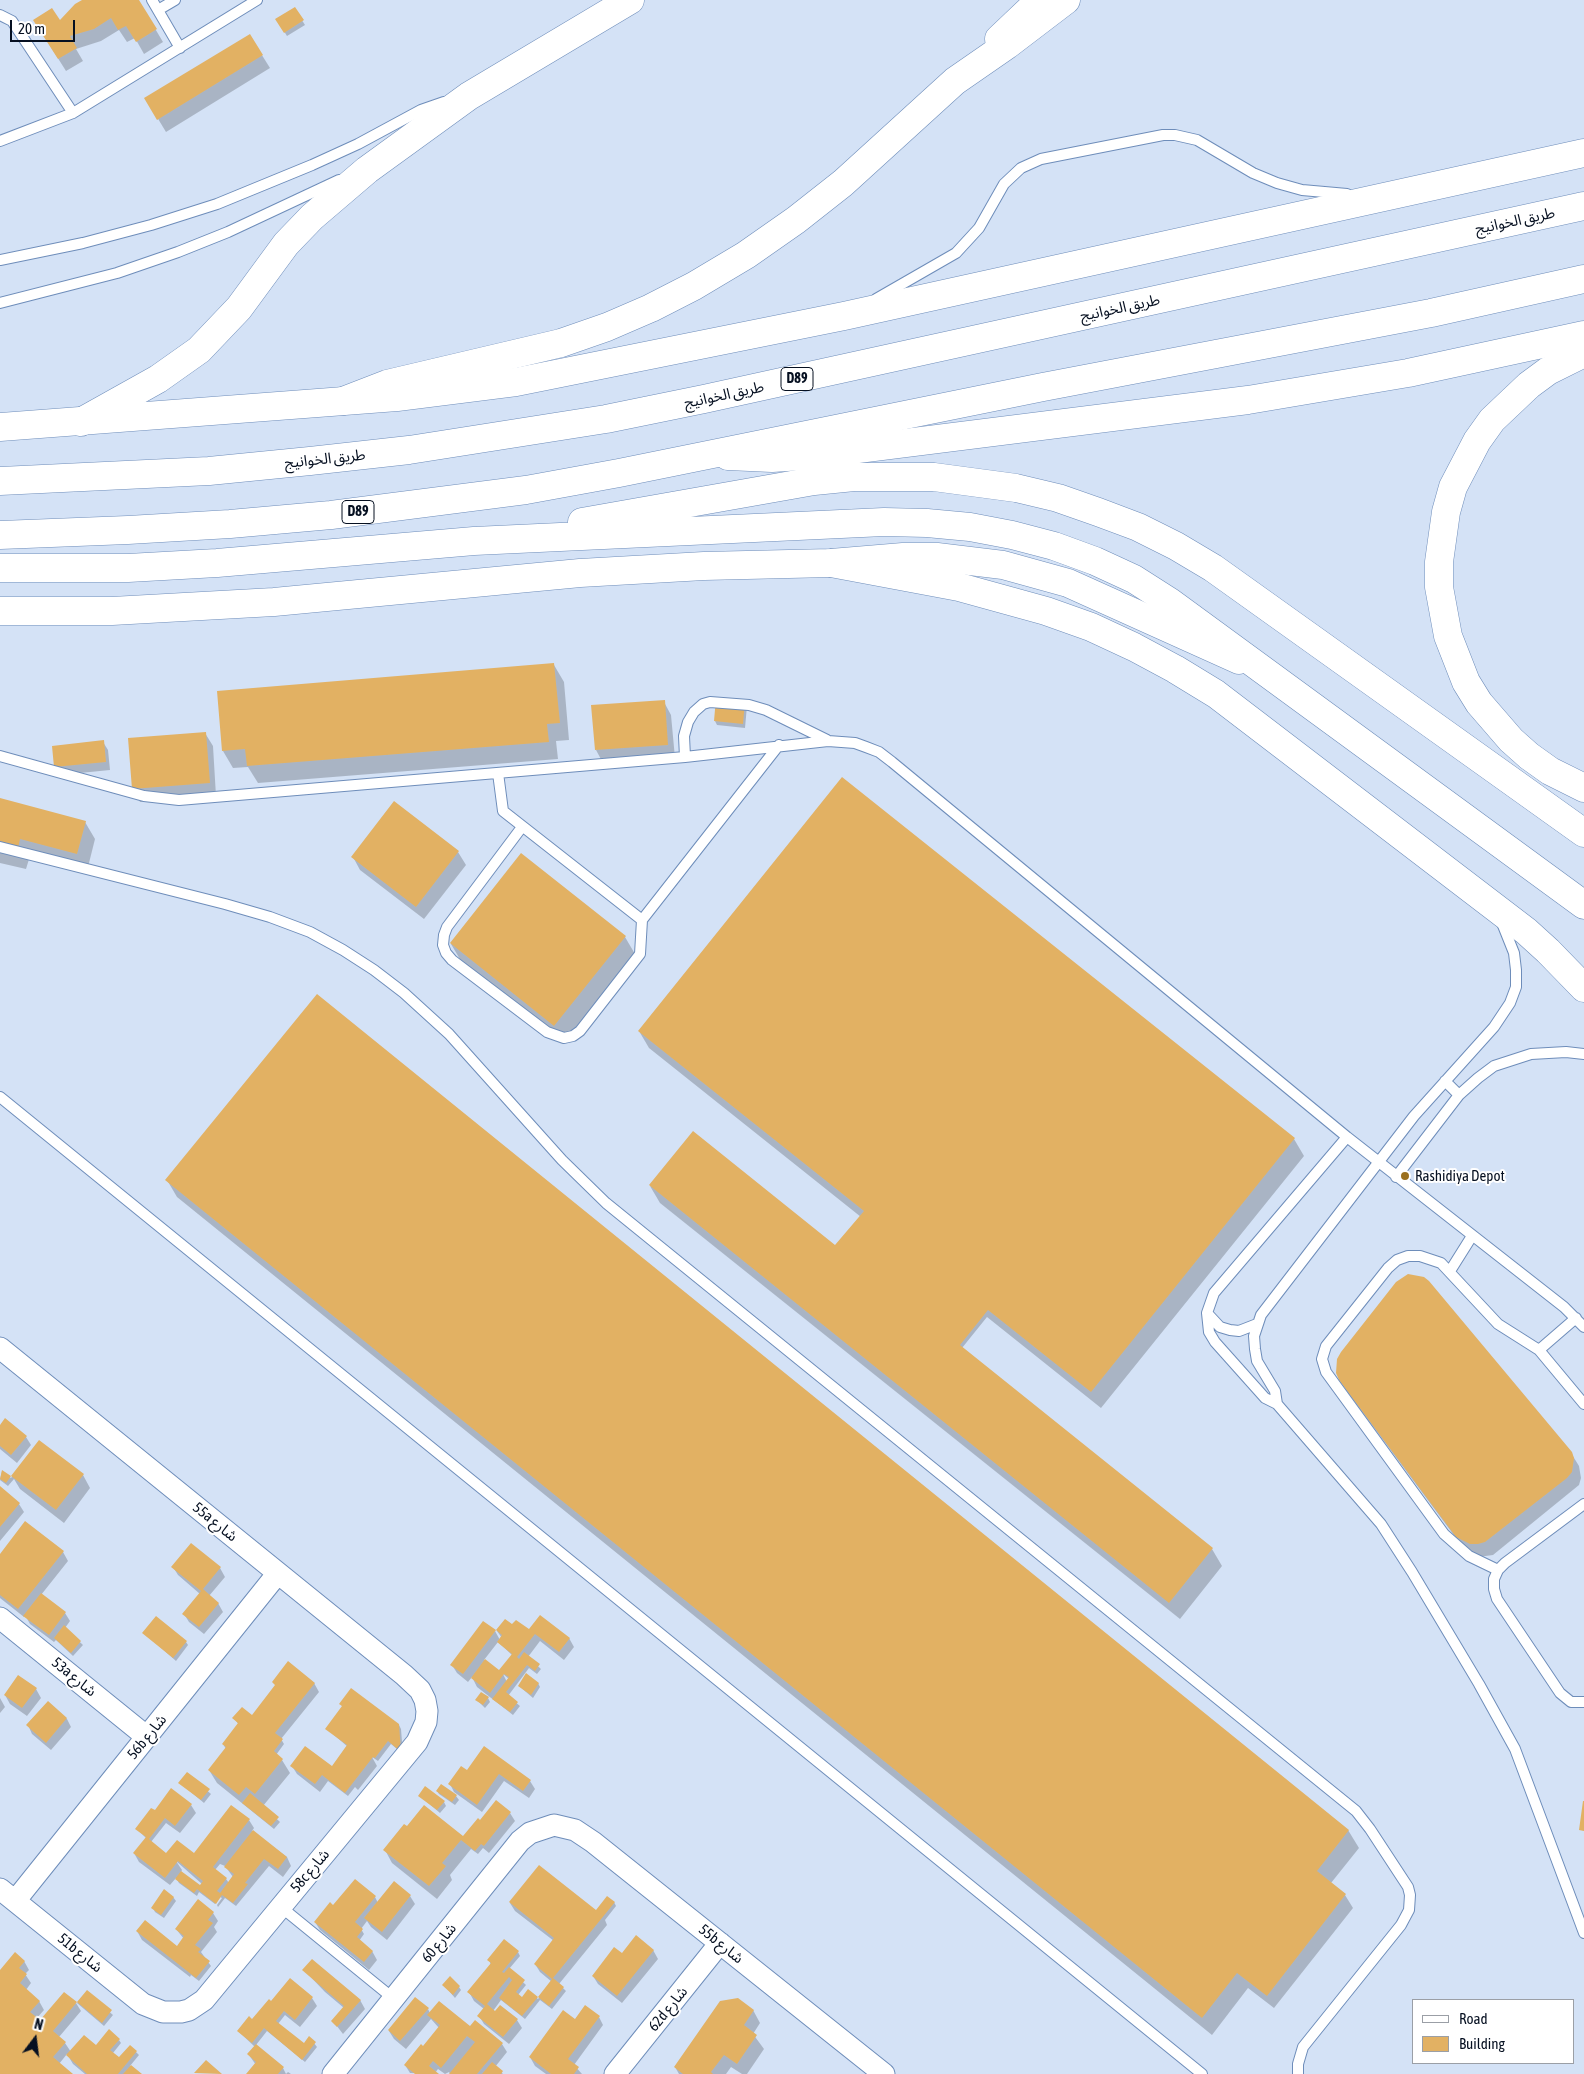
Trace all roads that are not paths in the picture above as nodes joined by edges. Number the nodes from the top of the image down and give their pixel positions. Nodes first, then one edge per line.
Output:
1 (152, 0) edge
2 (176, 0) edge
3 (257, 0) edge
4 (630, 0) edge
5 (1040, 0) edge
6 (1066, 0) edge
7 (158, 10) junction
8 (0, 15) edge
9 (180, 48) junction
10 (955, 81) junction
11 (469, 96) junction
12 (73, 113) junction
13 (0, 141) edge
14 (396, 148) junction
15 (1584, 153) edge
16 (1402, 193) junction
17 (1584, 206) edge
18 (0, 260) edge
19 (1584, 279) edge
20 (0, 303) edge
21 (844, 316) junction
22 (1584, 335) edge
23 (1584, 353) edge
24 (343, 401) junction
25 (81, 422) junction
26 (0, 427) edge
27 (711, 454) junction
28 (0, 481) edge
29 (0, 535) edge
30 (474, 541) junction
31 (831, 562) junction
32 (0, 568) edge
33 (0, 611) edge
34 (1268, 674) junction
35 (828, 741) junction
36 (779, 745) junction
37 (0, 756) edge
38 (685, 757) junction
39 (498, 773) junction
40 (1584, 788) edge
41 (522, 827) junction
42 (1584, 833) edge
43 (0, 847) edge
44 (1477, 895) junction
45 (1581, 903) edge
46 (642, 920) junction
47 (1584, 988) edge
48 (1584, 1054) edge
49 (1445, 1081) junction
50 (1459, 1095) junction
51 (0, 1097) edge
52 (1346, 1138) junction
53 (1378, 1163) junction
54 (1396, 1176) junction
55 (1472, 1236) junction
56 (1450, 1271) junction
57 (1207, 1313) junction
58 (1576, 1318) junction
59 (1257, 1324) junction
60 (1584, 1327) edge
61 (0, 1348) edge
62 (1539, 1350) junction
63 (1277, 1404) junction
64 (1584, 1404) edge
65 (1584, 1504) edge
66 (1498, 1570) junction
67 (278, 1573) junction
68 (0, 1618) edge
69 (425, 1700) joint
70 (1584, 1702) edge
71 (147, 1737) junction
72 (554, 1825) joint
73 (8, 1895) edge
74 (281, 1907) junction
75 (1584, 1932) edge
76 (720, 1943) junction
77 (394, 1999) junction
78 (163, 2012) joint
79 (333, 2074) edge
80 (615, 2074) edge
81 (884, 2074) edge
82 (1202, 2074) edge
83 (1298, 2074) edge

1 - 7 lane
2 - 7 lane
3 - 9 lane
4 - 11 main road
5 - 10 main road
6 - 10 main road
7 - 9 lane
8 - 12 lane
9 - 12 lane
10 - 24 main road
11 - 14 main road
11 - 18 lane
12 - 13 lane
14 - 20 lane
14 - 25 main road
15 - 16 main road
16 - 21 main road
16 - 21 lane
17 - 28 main road, طريق الخوانيج / D89
19 - 27 main road, D89
21 - 24 main road
22 - 27 main road
23 - 40 main road
24 - 25 main road
25 - 26 main road
27 - 29 main road, D89
30 - 32 main road
30 - 34 main road
30 - 42 main road
31 - 33 main road
31 - 34 main road
31 - 44 main road
34 - 45 main road
35 - 36 lane
35 - 38 lane
35 - 52 lane
36 - 38 lane
36 - 46 lane
37 - 39 lane
38 - 39 lane
39 - 41 lane
41 - 46 lane
41 - 46 lane
43 - 83 lane
44 - 47 main road
44 - 49 lane
48 - 50 lane
49 - 50 lane
49 - 53 lane
50 - 54 lane
51 - 82 lane
52 - 53 lane
52 - 57 lane
53 - 54 lane
53 - 59 lane
54 - 55 lane
55 - 56 lane
55 - 58 lane
56 - 62 lane
56 - 66 lane
57 - 59 lane
57 - 63 lane
58 - 60 lane
58 - 62 lane
59 - 63 lane
61 - 67 street, 55a شارع
62 - 64 lane
63 - 75 lane
65 - 66 lane
66 - 70 lane
67 - 69 street, 55a شارع
67 - 71 street, 56b شارع
68 - 71 street, 53a شارع
69 - 74 street, 58c شارع
71 - 73 street, 56b شارع
72 - 76 street, 55b شارع
72 - 77 street, شارع 60
73 - 78 street, 51b شارع
74 - 77 lane
74 - 78 street, 58c شارع
76 - 80 street, 62d شارع
76 - 81 street, 55b شارع
77 - 79 street, شارع 60

